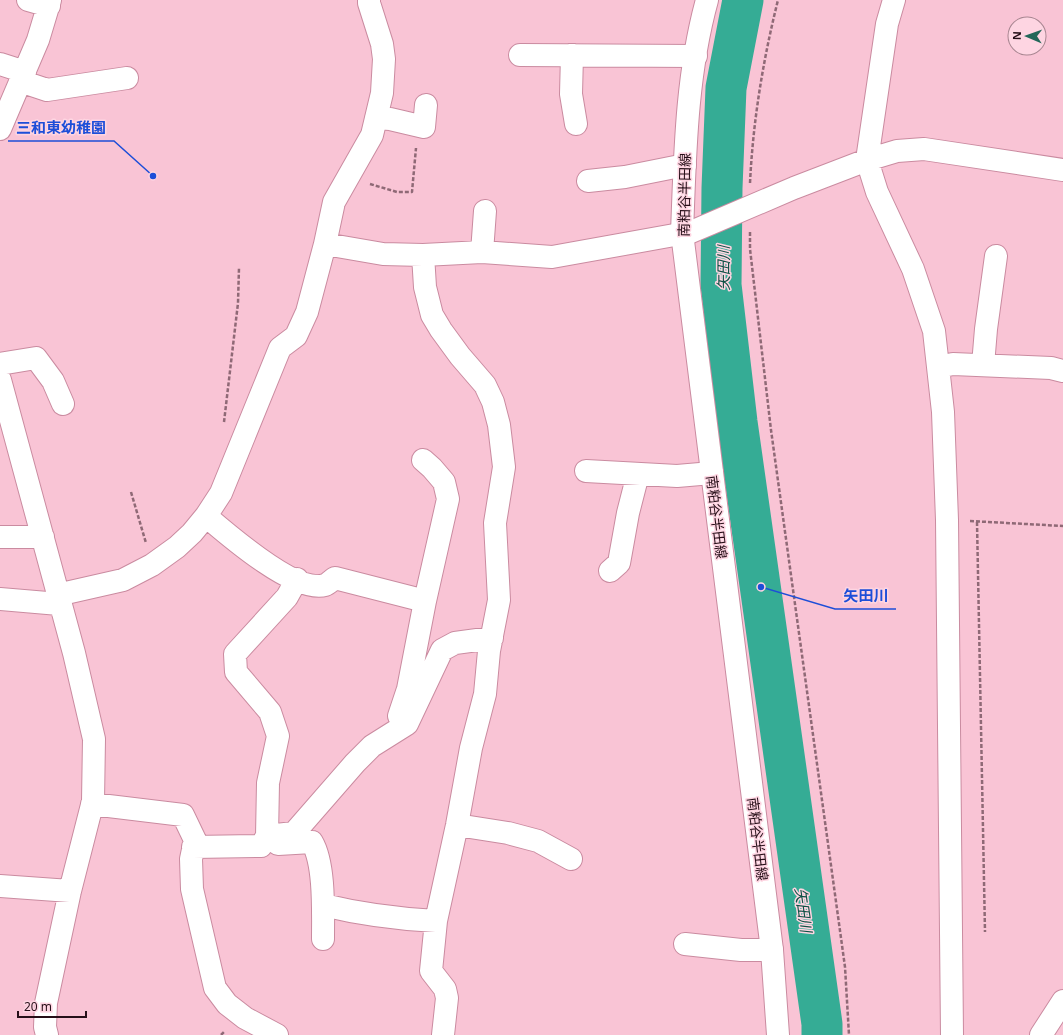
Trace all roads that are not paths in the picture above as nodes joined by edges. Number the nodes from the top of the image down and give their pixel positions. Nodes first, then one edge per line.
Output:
1 (28, 0) edge
2 (369, 0) edge
3 (707, 0) edge
4 (894, 0) edge
5 (50, 3) edge
6 (520, 55) dead end
7 (572, 55) junction
8 (696, 56) junction
9 (0, 64) edge
10 (22, 77) junction
11 (127, 78) dead end
12 (426, 105) dead end
13 (376, 118) junction
14 (576, 124) dead end
15 (0, 129) edge
16 (867, 160) junction
17 (685, 165) junction
18 (1063, 170) edge
19 (588, 181) dead end
20 (485, 210) dead end
21 (686, 233) junction
22 (325, 244) junction
23 (482, 252) junction
24 (419, 255) junction
25 (996, 256) dead end
26 (434, 348) dead end
27 (0, 364) edge
28 (983, 365) junction
29 (938, 367) junction
30 (1063, 371) edge
31 (0, 380) edge
32 (63, 404) dead end
33 (5, 414) edge
34 (423, 460) dead end
35 (586, 471) dead end
36 (712, 473) junction
37 (638, 474) junction
38 (206, 516) junction
39 (0, 537) edge
40 (43, 537) junction
41 (610, 571) dead end
42 (297, 580) junction
43 (0, 599) edge
44 (58, 599) junction
45 (425, 601) junction
46 (492, 638) junction
47 (397, 730) junction
48 (92, 804) junction
49 (457, 825) junction
50 (264, 841) junction
51 (193, 847) junction
52 (571, 859) dead end
53 (0, 886) edge
54 (70, 891) junction
55 (323, 905) junction
56 (436, 921) junction
57 (323, 939) dead end
58 (685, 944) dead end
59 (772, 950) junction
60 (1063, 1001) edge
61 (268, 1033) edge
62 (47, 1035) edge
63 (443, 1035) edge
64 (778, 1035) edge
65 (952, 1035) edge
66 (1041, 1035) edge

1 - 5 street
2 - 13 street
3 - 8 street, 南粕谷半田線
4 - 16 street
5 - 10 street
6 - 7 street
7 - 8 street
7 - 14 street
8 - 17 street, 南粕谷半田線
9 - 10 street
10 - 11 street
10 - 15 street
12 - 13 street
13 - 22 street
16 - 18 street
16 - 21 street
16 - 29 street
17 - 19 street
17 - 21 street, 南粕谷半田線
20 - 23 street
21 - 23 street
21 - 36 street, 南粕谷半田線
22 - 24 street
22 - 38 street
23 - 24 street
24 - 26 street
24 - 46 street
25 - 28 street
27 - 32 street
28 - 29 street
28 - 30 street
29 - 65 street
31 - 33 street
33 - 40 street
34 - 45 street
35 - 37 street
36 - 37 street
36 - 59 street, 南粕谷半田線
37 - 41 street
38 - 42 street
38 - 44 street
39 - 40 street
40 - 44 street
42 - 45 street
42 - 50 street
43 - 44 street
44 - 48 street
45 - 47 street
46 - 47 street
46 - 49 street
47 - 50 street
48 - 51 street
48 - 54 street
49 - 52 street
49 - 56 street
50 - 51 street
50 - 55 street
51 - 61 street
53 - 54 street
54 - 62 street
55 - 56 street
55 - 57 street
56 - 63 street
58 - 59 street
59 - 64 street, 南粕谷半田線
60 - 66 street

